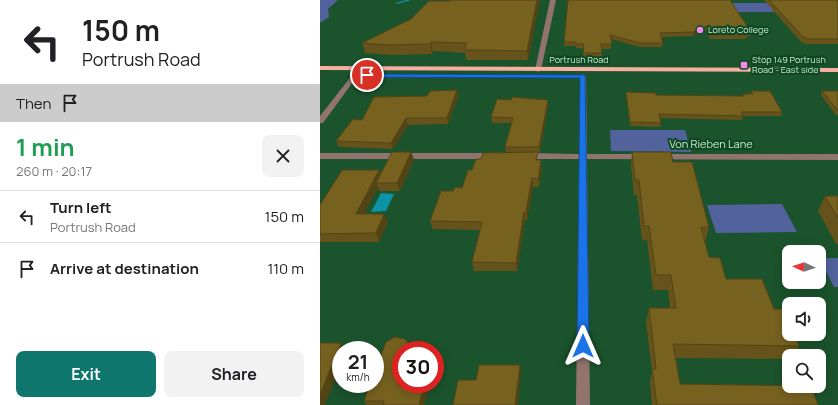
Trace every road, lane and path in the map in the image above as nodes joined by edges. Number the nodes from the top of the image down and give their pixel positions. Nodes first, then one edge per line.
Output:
1 (553, 0) edge
2 (320, 68) edge
3 (538, 70) junction
4 (838, 70) edge
5 (320, 75) edge
6 (355, 75) junction
7 (583, 76) junction
8 (838, 78) edge
9 (320, 121) edge
10 (320, 156) edge
11 (502, 156) edge
12 (517, 156) edge
13 (584, 156) junction
14 (838, 157) edge
15 (583, 405) edge

1 - 3 street
2 - 3 highway, Portrush Road
3 - 4 highway, Portrush Road
5 - 6 highway, Portrush Road
6 - 7 highway, Portrush Road
6 - 9 street
7 - 8 highway, Portrush Road
7 - 13 street
10 - 11 street
12 - 13 street, Von Rieben Lane
13 - 14 street, Von Rieben Lane
13 - 15 street

